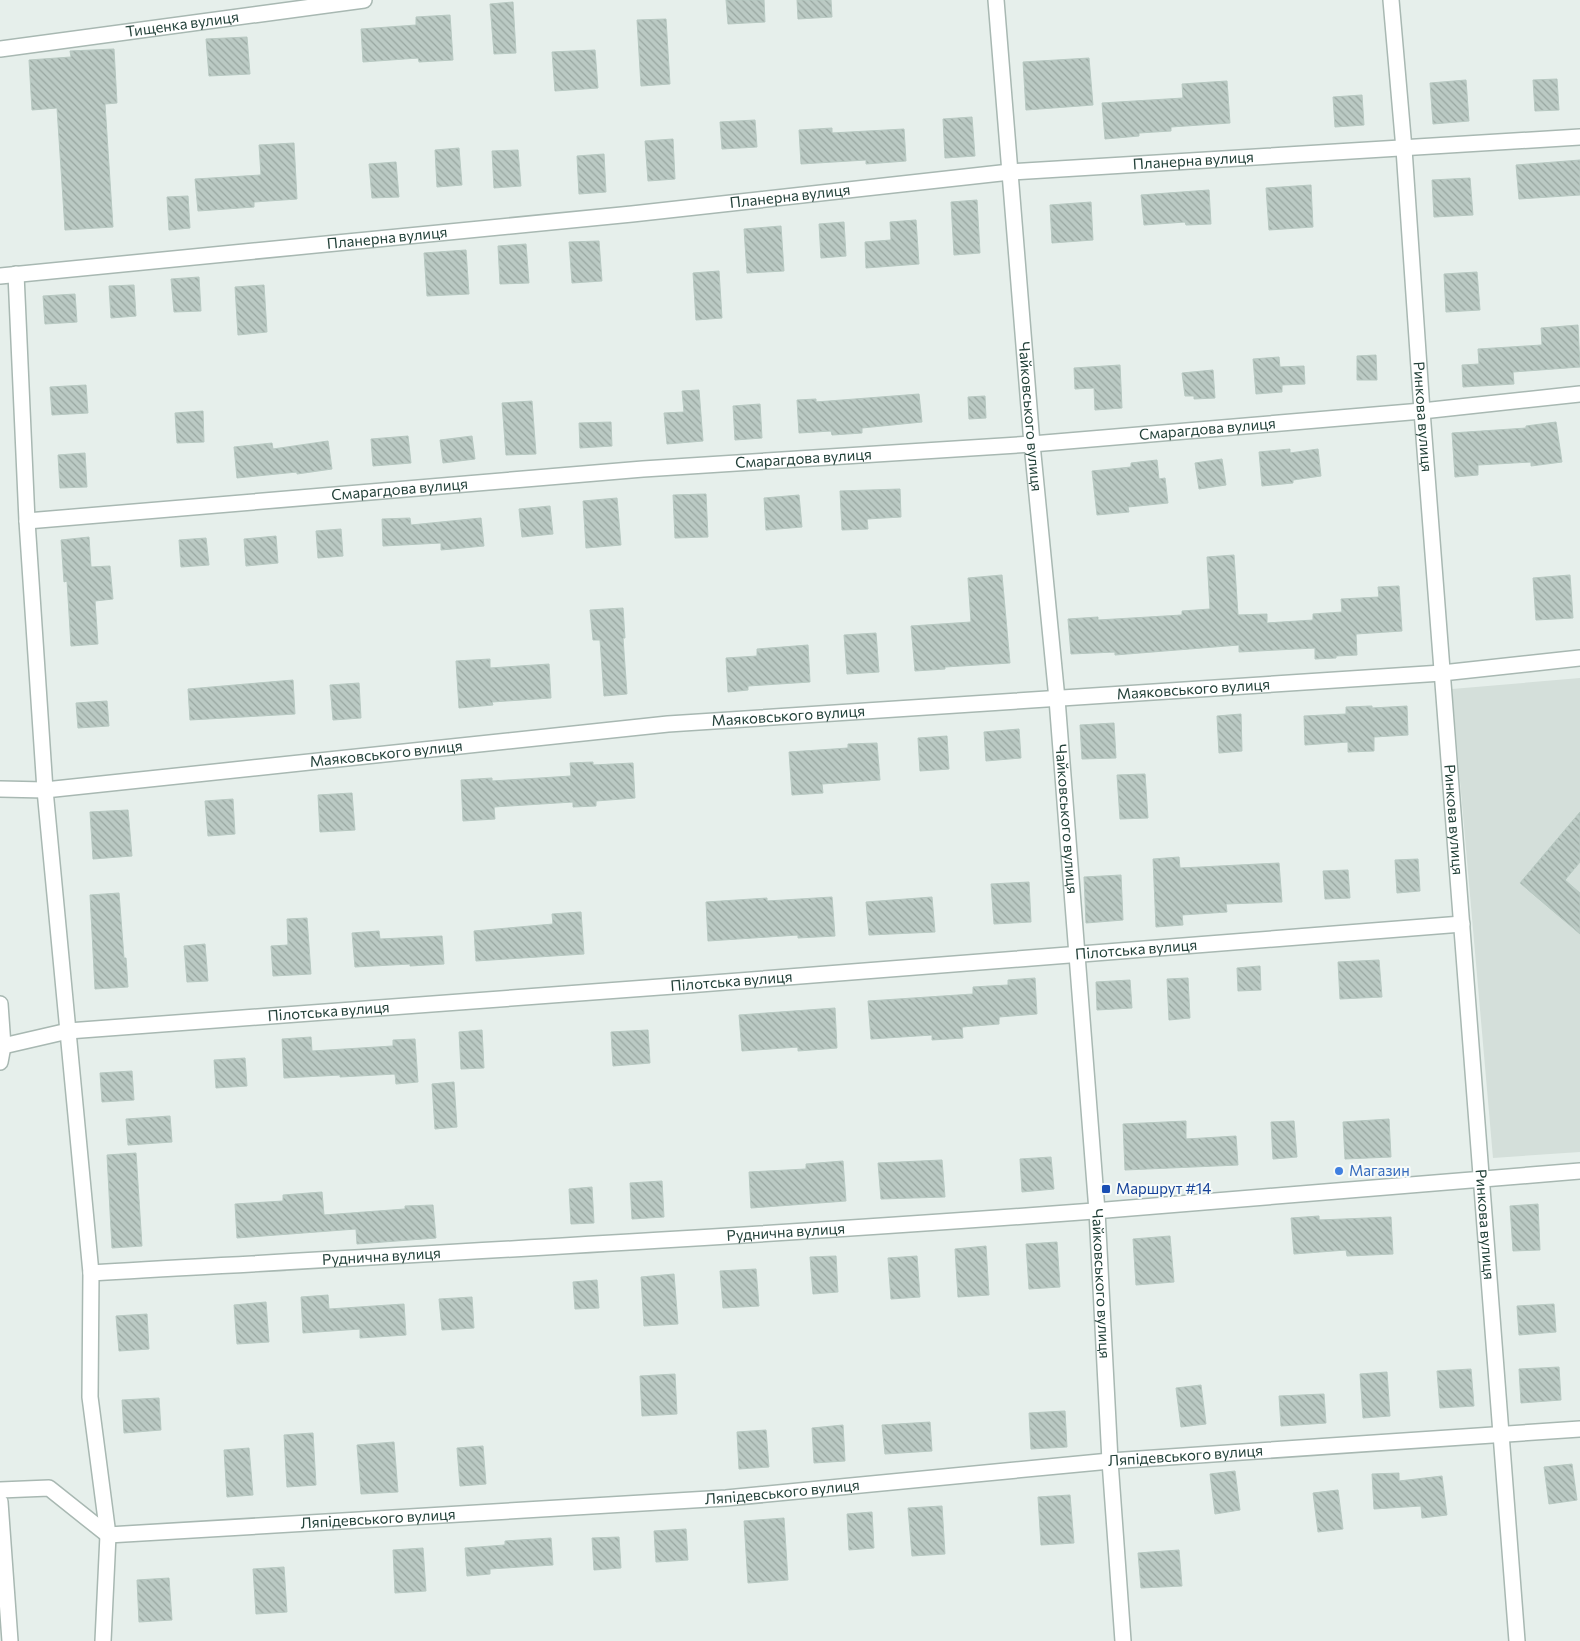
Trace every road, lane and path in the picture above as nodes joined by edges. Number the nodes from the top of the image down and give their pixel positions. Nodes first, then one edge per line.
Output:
1 (364, 0) edge
2 (996, 0) edge
3 (1391, 0) edge
4 (0, 49) edge
5 (1580, 137) edge
6 (1404, 149) junction
7 (1010, 172) junction
8 (16, 274) junction
9 (0, 276) edge
10 (1580, 394) edge
11 (1422, 411) junction
12 (1032, 444) junction
13 (27, 521) junction
14 (1580, 658) edge
15 (1442, 673) junction
16 (1057, 699) junction
17 (0, 789) edge
18 (45, 790) junction
19 (1462, 924) junction
20 (1076, 955) junction
21 (0, 1004) edge
22 (68, 1031) junction
23 (3, 1046) junction
24 (0, 1062) edge
25 (1580, 1172) edge
26 (1481, 1178) junction
27 (1097, 1211) junction
28 (91, 1273) junction
29 (1580, 1429) edge
30 (1501, 1434) junction
31 (1110, 1460) junction
32 (0, 1490) edge
33 (0, 1502) edge
34 (108, 1535) junction
35 (10, 1641) edge
36 (104, 1641) edge
37 (1123, 1641) edge
38 (1517, 1641) edge

1 - 4 street, Тищенка вулиця
2 - 7 street, Чайковського вулиця
3 - 6 street, Ринкова вулиця
5 - 6 street, Планерна вулиця
6 - 7 street, Планерна вулиця
6 - 11 street, Ринкова вулиця
7 - 8 street, Планерна вулиця
7 - 12 street, Чайковського вулиця
8 - 9 street, Планерна вулиця
8 - 13 street
10 - 11 street, Смарагдова вулиця
11 - 12 street, Смарагдова вулиця
11 - 15 street, Ринкова вулиця
12 - 13 street, Смарагдова вулиця
12 - 16 street, Чайковського вулиця
13 - 18 street
14 - 15 street, Маяковського вулиця
15 - 16 street, Маяковського вулиця
15 - 19 street, Ринкова вулиця
16 - 18 street, Маяковського вулиця
16 - 20 street, Чайковського вулиця
17 - 18 street, Маяковського вулиця
18 - 22 street
19 - 20 street, Пілотська вулиця
19 - 26 street, Ринкова вулиця
20 - 22 street, Пілотська вулиця
20 - 27 street, Чайковського вулиця
21 - 23 street
22 - 23 street, Пілотська вулиця
22 - 28 street
23 - 24 street
25 - 26 street, Руднична вулиця
26 - 27 street, Руднична вулиця
26 - 30 street, Ринкова вулиця
27 - 28 street, Руднична вулиця
27 - 31 street, Чайковського вулиця
28 - 34 street
29 - 30 street, Ляпідевського вулиця
30 - 31 street, Ляпідевського вулиця
30 - 38 street, Ринкова вулиця
31 - 34 street, Ляпідевського вулиця
31 - 37 street, Чайковського вулиця
32 - 34 street
33 - 35 street
34 - 36 street

